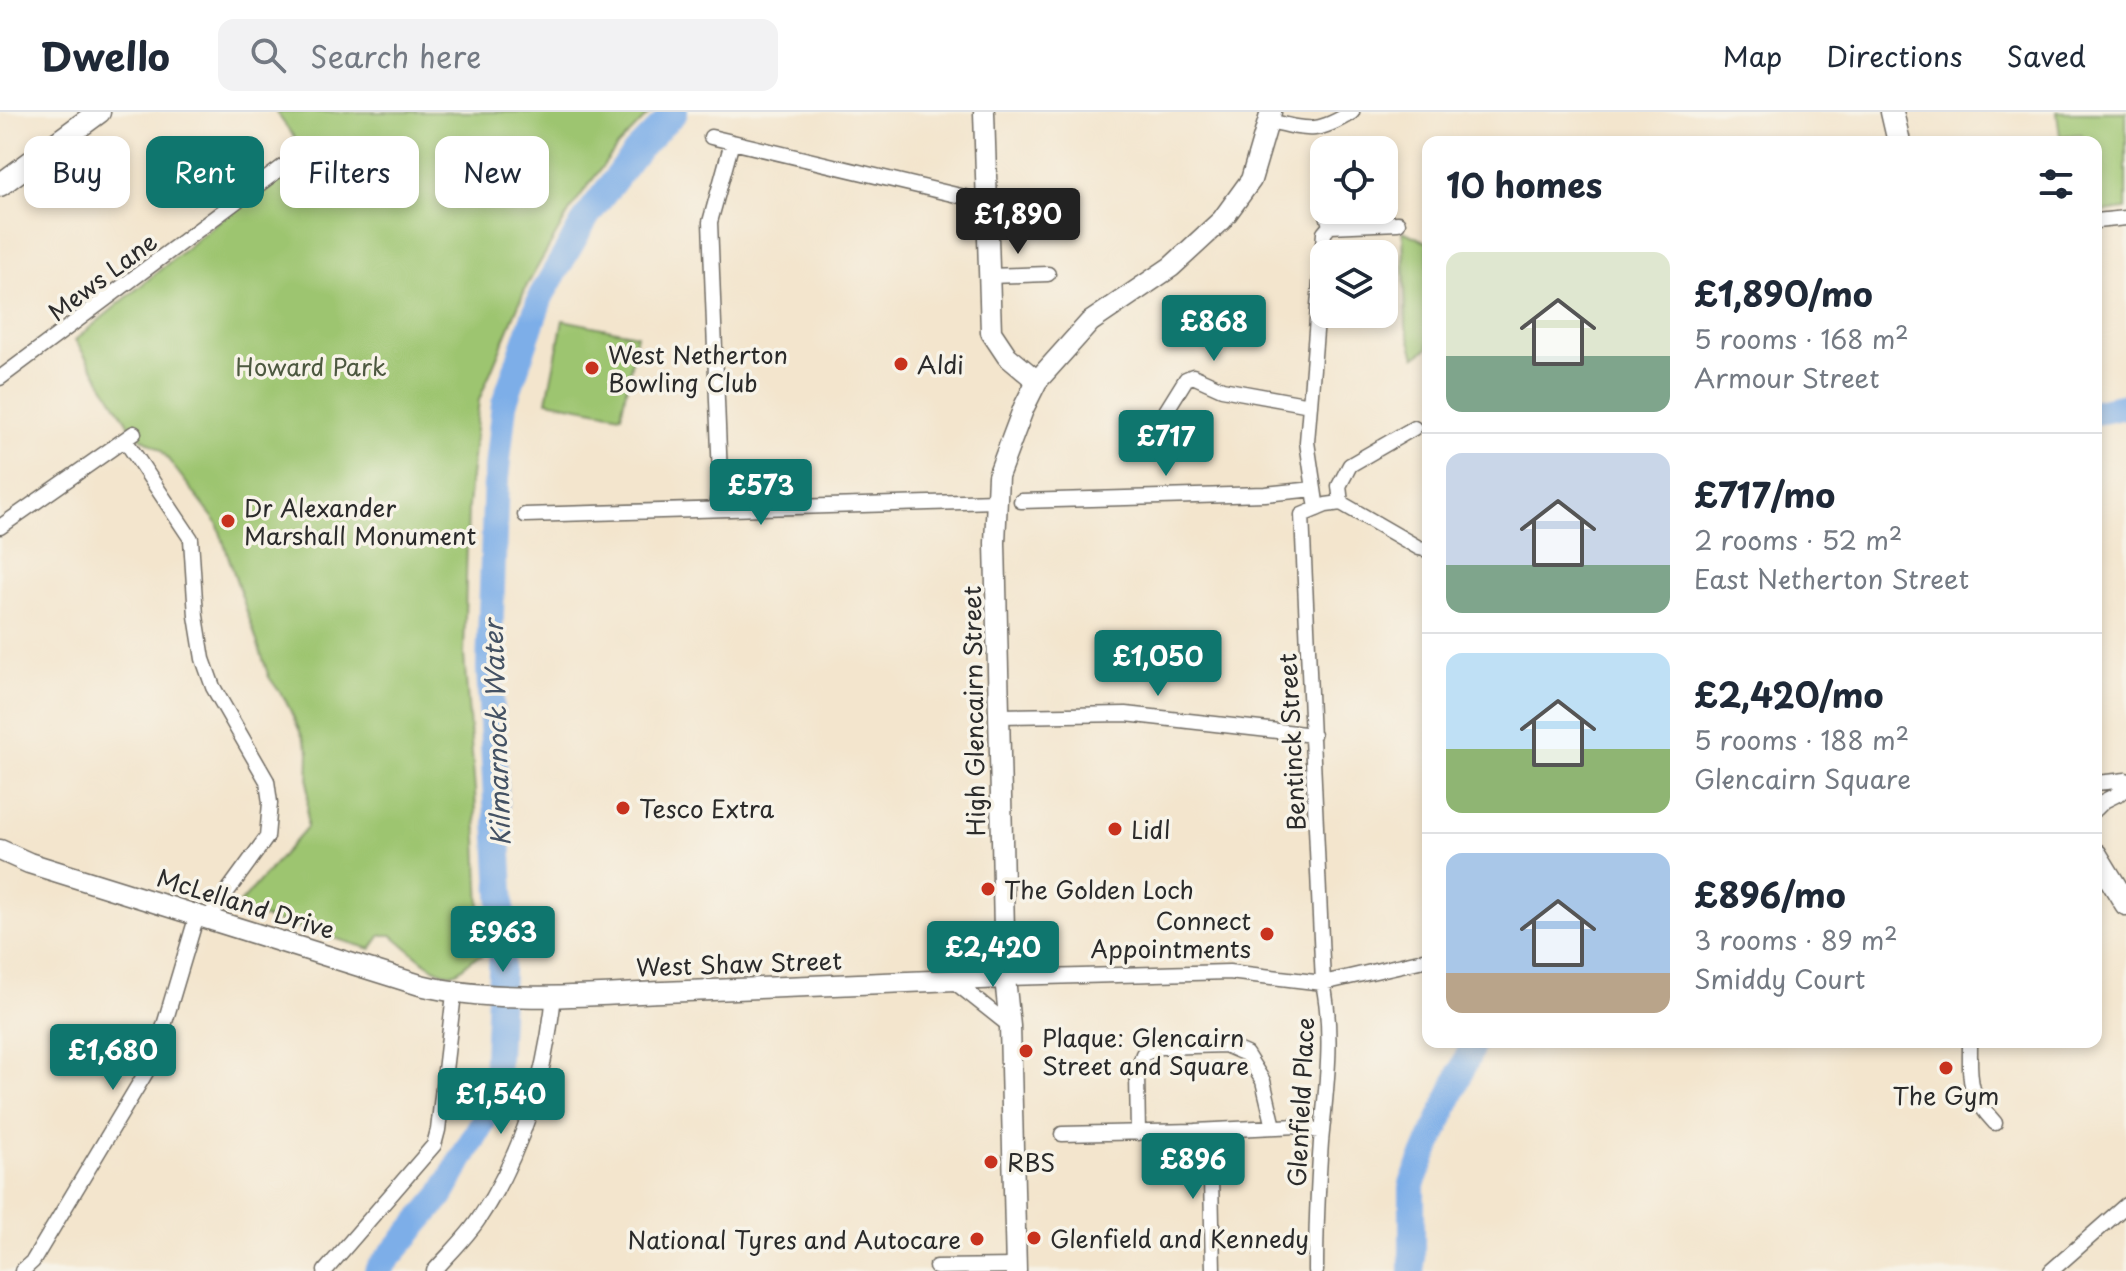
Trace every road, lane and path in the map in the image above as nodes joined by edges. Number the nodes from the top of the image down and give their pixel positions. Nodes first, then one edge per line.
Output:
1 (99, 112) edge
2 (984, 112) edge
3 (1352, 112) edge
4 (1892, 112) edge
5 (1270, 117) edge
6 (1898, 136) edge
7 (711, 137) dead end
8 (732, 142) junction
9 (280, 169) edge
10 (0, 185) edge
11 (986, 202) junction
12 (2126, 218) edge
13 (2102, 220) edge
14 (1375, 224) edge
15 (1330, 226) joint
16 (1048, 274) dead end
17 (989, 276) junction
18 (0, 378) edge
19 (1037, 381) junction
20 (1310, 405) junction
21 (1158, 424) dead end
22 (1414, 428) dead end
23 (1314, 489) junction
24 (996, 501) junction
25 (1021, 501) dead end
26 (1341, 503) junction
27 (716, 509) junction
28 (1317, 509) junction
29 (525, 515) dead end
30 (0, 527) edge
31 (1422, 549) edge
32 (1000, 716) junction
33 (1313, 735) junction
34 (2126, 780) edge
35 (2102, 782) edge
36 (2126, 790) edge
37 (2102, 803) edge
38 (0, 850) edge
39 (2102, 865) edge
40 (2102, 880) edge
41 (2121, 896) edge
42 (202, 916) junction
43 (1422, 960) edge
44 (1005, 978) junction
45 (952, 980) junction
46 (1323, 983) junction
47 (454, 994) junction
48 (554, 995) junction
49 (528, 996) joint
50 (1010, 1026) junction
51 (1970, 1048) edge
52 (1995, 1123) dead end
53 (1274, 1127) junction
54 (1210, 1131) junction
55 (1322, 1132) junction
56 (1138, 1133) junction
57 (1062, 1134) dead end
58 (2126, 1205) edge
59 (936, 1267) dead end
60 (1016, 1268) edge
61 (22, 1271) edge
62 (325, 1271) edge
63 (434, 1271) edge
64 (1213, 1271) edge
65 (1316, 1271) edge
66 (2051, 1271) edge

1 - 10 main road
2 - 11 street
3 - 5 street
4 - 6 main road
5 - 19 street, High Glencairn Street
7 - 8 street
8 - 11 street
8 - 27 street
9 - 18 street, Mews Lane
11 - 17 street
12 - 13 street
14 - 15 street
15 - 20 street
16 - 17 street
17 - 19 street
19 - 24 street, High Glencairn Street
20 - 21 street
20 - 23 street
22 - 26 street
23 - 25 street
23 - 28 street
24 - 27 street
24 - 32 street, High Glencairn Street
26 - 28 street
26 - 31 street
27 - 29 street
28 - 33 street, Bentinck Street
30 - 42 street
32 - 33 street
32 - 44 street, High Glencairn Street
33 - 46 street, Bentinck Street
34 - 35 street
36 - 37 street
38 - 42 street, McLelland Drive
39 - 41 main road
40 - 41 main road
42 - 47 street, McLelland Drive
42 - 61 street
43 - 46 street
44 - 45 street, West Shaw Street
44 - 46 street
44 - 50 street, High Glencairn Street
45 - 48 street, West Shaw Street
45 - 50 street
46 - 55 street, Glenfield Place
47 - 49 street, McLelland Drive
47 - 62 street
48 - 49 street, West Shaw Street
48 - 63 street
50 - 60 street, High Glencairn Street
51 - 52 street
53 - 54 street
53 - 55 street
53 - 56 street
54 - 56 street
54 - 64 street
55 - 65 street, Glenfield Place
56 - 57 street
58 - 66 street
59 - 60 street

